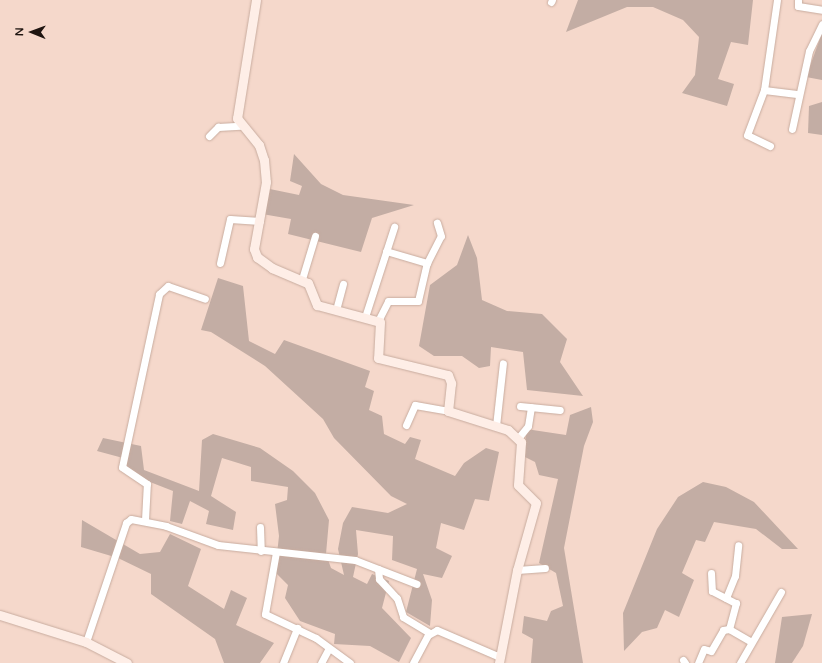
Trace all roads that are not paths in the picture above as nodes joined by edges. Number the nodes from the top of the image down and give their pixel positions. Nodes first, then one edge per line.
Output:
1 (256, 0) edge
2 (777, 0) edge
3 (798, 0) edge
4 (822, 10) edge
5 (822, 24) edge
6 (764, 90) junction
7 (799, 94) junction
8 (240, 126) junction
9 (792, 129) dead end
10 (209, 136) dead end
11 (770, 146) dead end
12 (260, 221) junction
13 (437, 223) dead end
14 (394, 227) dead end
15 (315, 236) dead end
16 (386, 251) junction
17 (220, 263) dead end
18 (427, 263) junction
19 (302, 279) junction
20 (343, 284) dead end
21 (205, 299) dead end
22 (336, 310) junction
23 (365, 317) junction
24 (378, 321) junction
25 (503, 363) dead end
26 (520, 406) dead end
27 (531, 407) junction
28 (560, 410) dead end
29 (448, 411) junction
30 (406, 426) dead end
31 (496, 426) junction
32 (519, 437) junction
33 (145, 520) junction
34 (260, 528) dead end
35 (738, 545) dead end
36 (261, 551) junction
37 (276, 552) junction
38 (545, 568) dead end
39 (378, 569) junction
40 (517, 570) junction
41 (711, 573) dead end
42 (417, 584) dead end
43 (781, 592) dead end
44 (726, 598) junction
45 (0, 615) edge
46 (297, 628) junction
47 (729, 628) junction
48 (430, 633) junction
49 (750, 641) junction
50 (86, 642) junction
51 (328, 650) junction
52 (499, 660) edge
53 (127, 663) edge
54 (283, 663) edge
55 (321, 663) edge
56 (350, 663) edge
57 (413, 663) edge
58 (698, 663) edge
59 (740, 663) edge

1 - 8 street
2 - 6 street
3 - 4 street
5 - 7 street
6 - 7 street
6 - 11 street
7 - 9 street
8 - 10 street
8 - 12 street
12 - 17 street
12 - 19 street
13 - 18 street
14 - 16 street
15 - 19 street
16 - 18 street
16 - 23 street
18 - 24 street
19 - 22 street
20 - 22 street
21 - 33 street
22 - 23 street
23 - 24 street
24 - 29 street
25 - 31 street
26 - 27 street
27 - 28 street
27 - 32 street
29 - 30 street
29 - 31 street
31 - 32 street
32 - 40 street
33 - 36 street
33 - 50 street
34 - 36 street
35 - 44 street
36 - 37 street
37 - 39 street
37 - 46 street
38 - 40 street
39 - 42 street
39 - 48 street
40 - 52 street
41 - 44 street
43 - 49 street
44 - 47 street
45 - 50 street
46 - 51 street
46 - 54 street
47 - 49 street
47 - 58 street
48 - 52 street
48 - 57 street
49 - 59 street
50 - 53 street
51 - 55 street
51 - 56 street

